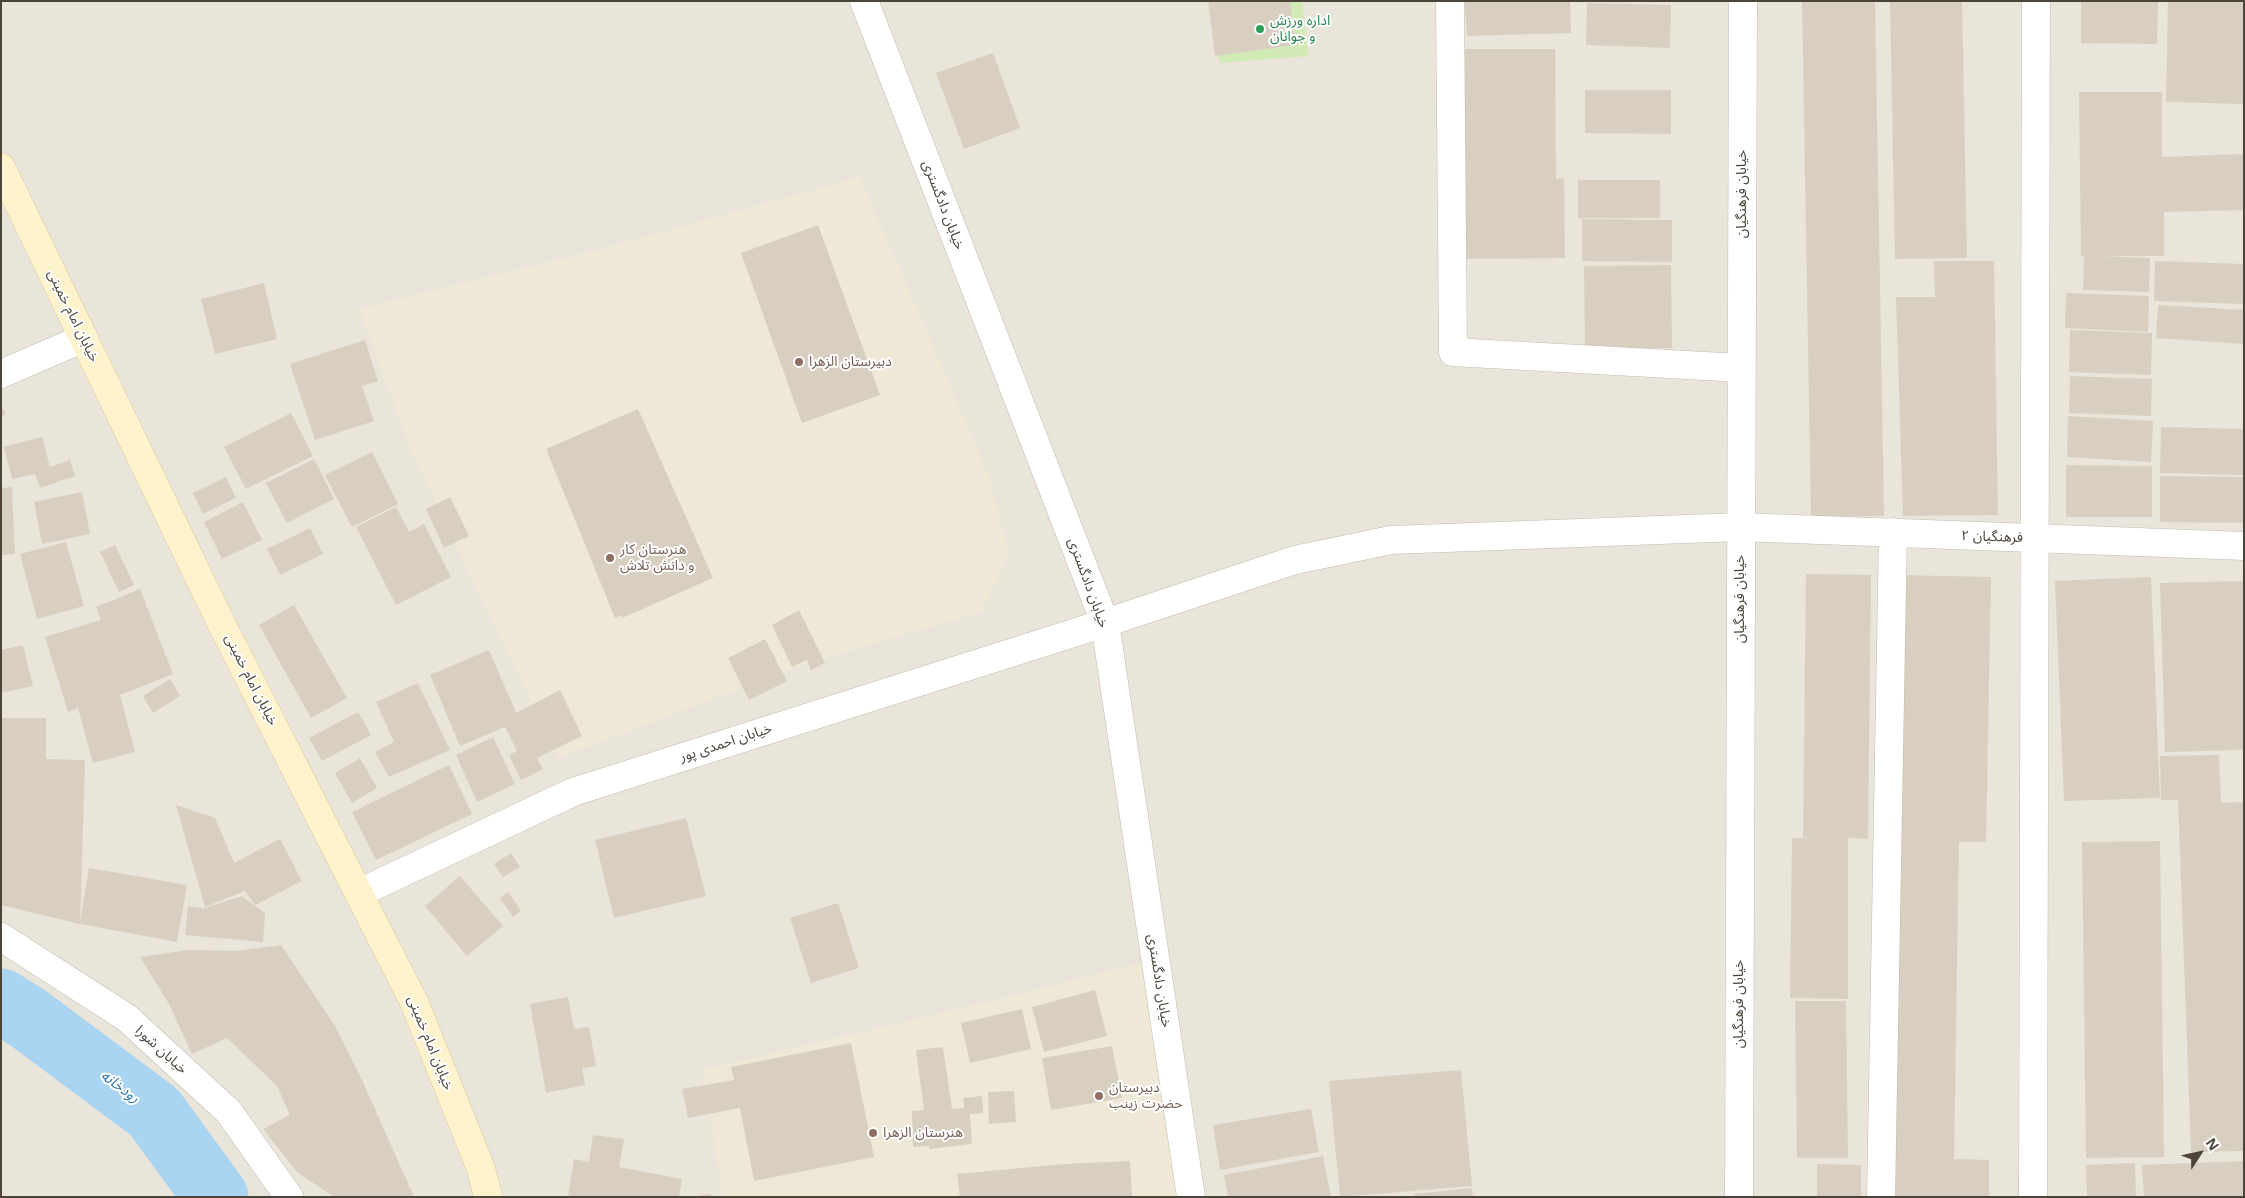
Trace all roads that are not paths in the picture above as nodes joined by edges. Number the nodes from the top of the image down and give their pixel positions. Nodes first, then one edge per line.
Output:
1 (864, 1) edge
2 (1450, 1) edge
3 (1743, 1) edge
4 (2036, 1) edge
5 (1, 167) edge
6 (84, 338) junction
7 (1741, 368) junction
8 (1, 374) edge
9 (1740, 527) junction
10 (1893, 532) junction
11 (2035, 538) junction
12 (2244, 546) edge
13 (1105, 623) junction
14 (359, 893) junction
15 (1, 937) edge
16 (289, 1197) edge
17 (488, 1197) edge
18 (1191, 1197) edge
19 (1739, 1197) edge
20 (1881, 1197) edge
21 (2033, 1197) edge

1 - 13 street, خیابان دادگستری
2 - 7 street
3 - 7 street, خیابان فرهنگیان
4 - 11 street
5 - 6 main road, خیابان امام خمینی
6 - 8 street
6 - 14 main road, خیابان امام خمینی
7 - 9 street, خیابان فرهنگیان
9 - 10 street, فرهنگیان ۲
9 - 13 street, خیابان احمدی پور
9 - 19 street, خیابان فرهنگیان
10 - 11 street, فرهنگیان ۲
10 - 20 street
11 - 12 street, فرهنگیان ۲
11 - 21 street
13 - 14 street, خیابان احمدی پور
13 - 18 street, خیابان دادگستری
14 - 17 main road, خیابان امام خمینی
15 - 16 street, خیابان شورا

